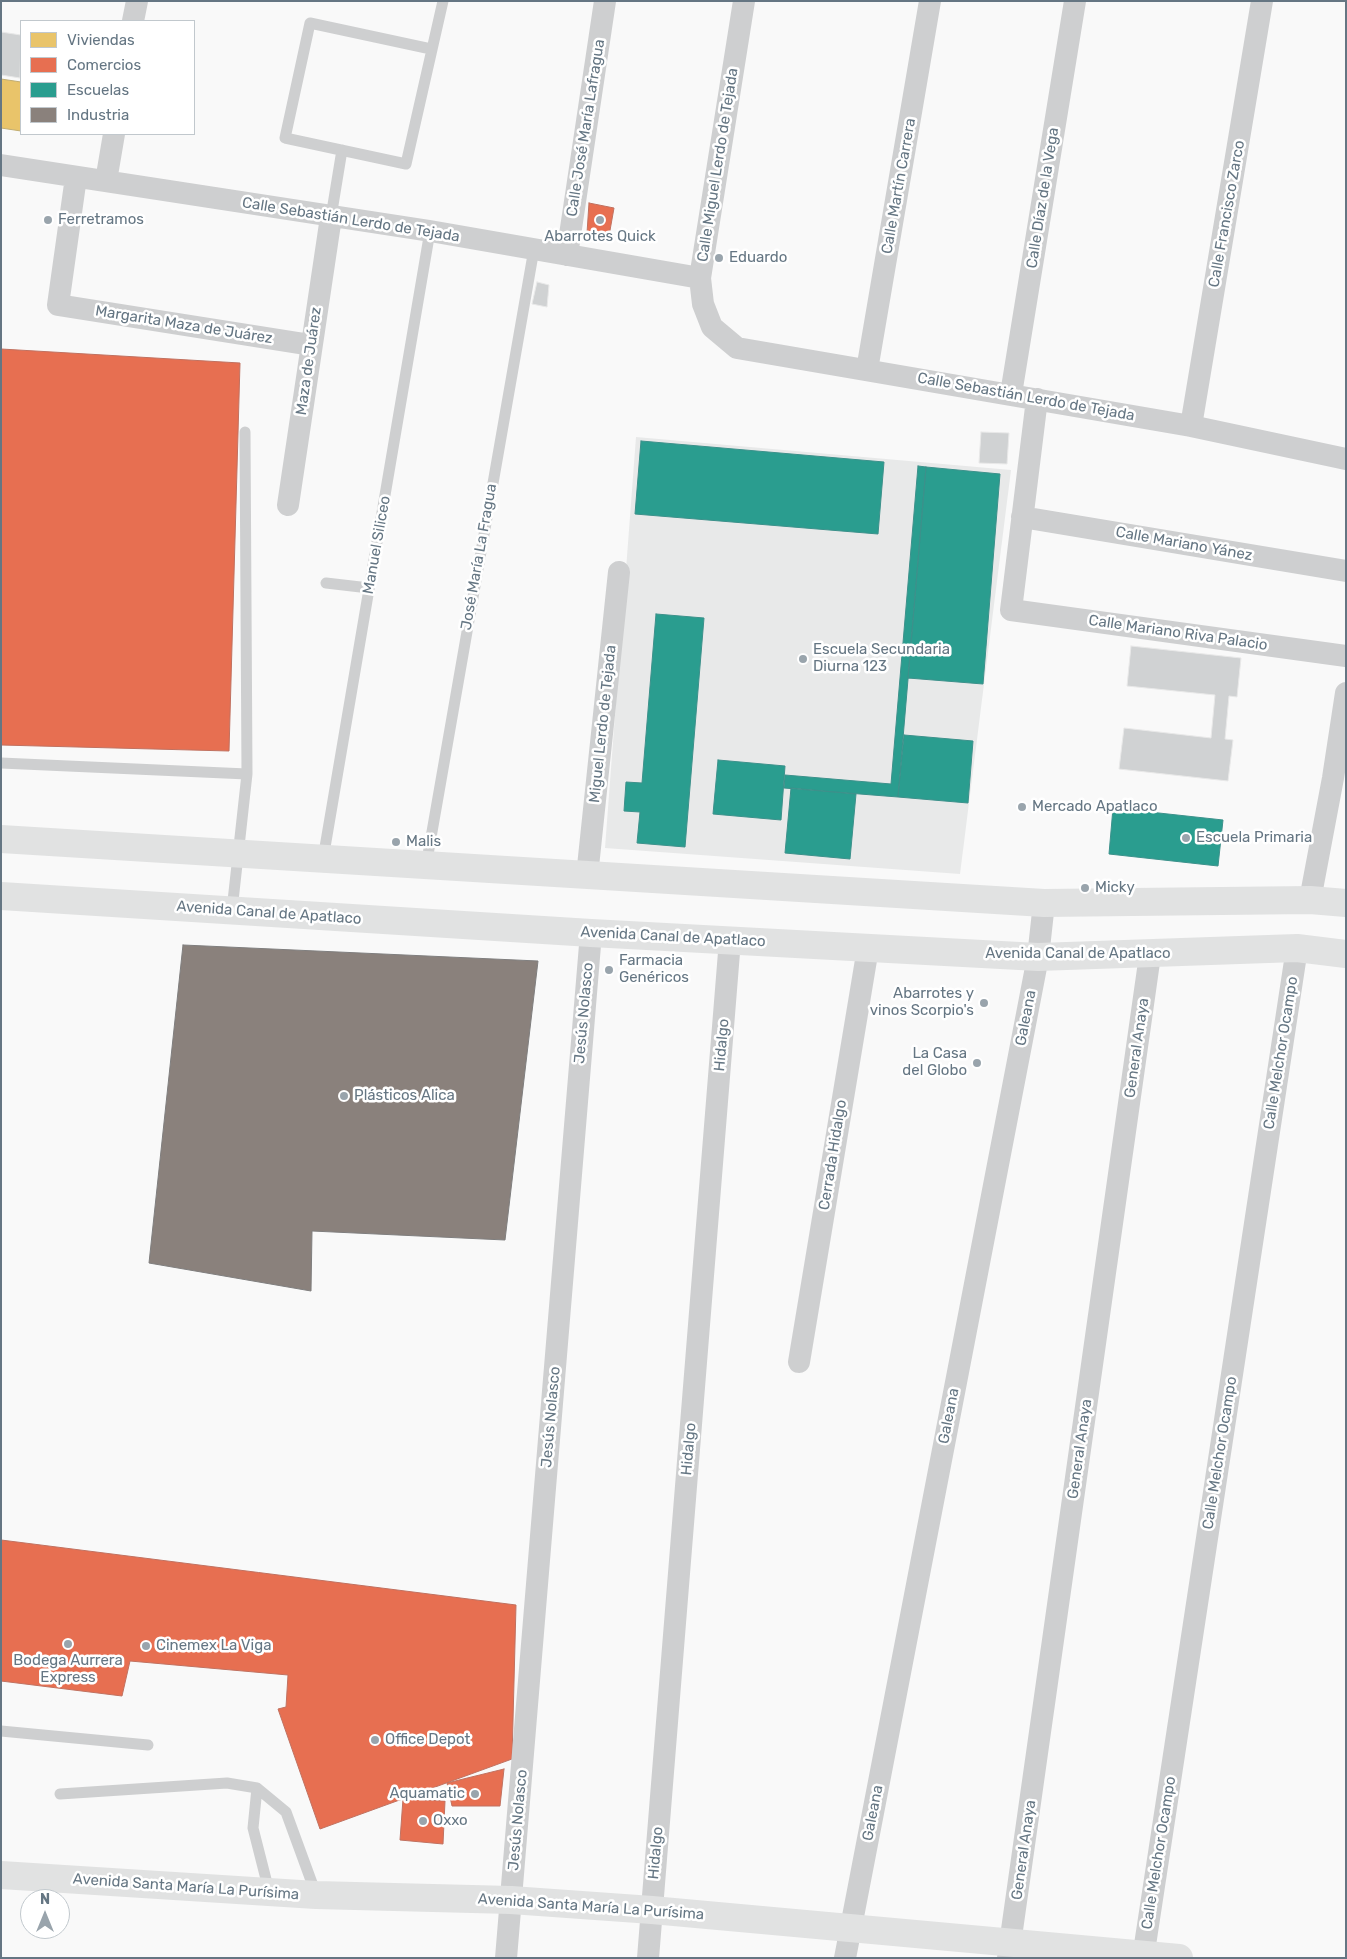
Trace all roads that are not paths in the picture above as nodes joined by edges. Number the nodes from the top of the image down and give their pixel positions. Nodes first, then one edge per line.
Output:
1 (137, 1) edge
2 (442, 1) edge
3 (605, 1) edge
4 (744, 1) edge
5 (930, 1) edge
6 (1075, 1) edge
7 (1262, 1) edge
8 (133, 20) edge
9 (431, 49) junction
10 (114, 135) edge
11 (342, 150) junction
12 (1, 165) edge
13 (76, 177) junction
14 (106, 181) junction
15 (331, 217) junction
16 (430, 231) junction
17 (534, 249) junction
18 (567, 255) junction
19 (700, 278) junction
20 (712, 327) joint
21 (311, 345) junction
22 (868, 370) junction
23 (1011, 394) junction
24 (1037, 399) junction
25 (1191, 426) junction
26 (245, 432) dead end
27 (1346, 459) edge
28 (288, 505) dead end
29 (1022, 516) junction
30 (1346, 571) edge
31 (619, 572) dead end
32 (326, 583) dead end
33 (369, 588) junction
34 (1346, 656) edge
35 (1346, 693) edge
36 (1, 763) edge
37 (247, 774) junction
38 (1339, 779) edge
39 (1, 839) edge
40 (239, 855) junction
41 (323, 859) junction
42 (426, 866) junction
43 (587, 876) junction
44 (1, 896) edge
45 (1310, 900) junction
46 (1044, 903) junction
47 (1346, 903) edge
48 (232, 910) junction
49 (591, 933) junction
50 (730, 940) junction
51 (868, 948) junction
52 (1297, 948) junction
53 (1346, 954) edge
54 (1150, 955) junction
55 (1038, 957) junction
56 (799, 1362) dead end
57 (1, 1731) edge
58 (148, 1745) dead end
59 (257, 1788) junction
60 (60, 1794) dead end
61 (1, 1875) edge
62 (269, 1892) junction
63 (316, 1895) junction
64 (511, 1900) junction
65 (652, 1910) junction
66 (851, 1927) junction
67 (1009, 1950) edge
68 (1143, 1956) edge
69 (506, 1958) edge
70 (648, 1958) edge
71 (844, 1958) edge
72 (1179, 1958) edge

1 - 8 street
2 - 9 lane
3 - 18 street, Calle José María Lafragua
4 - 19 street, Calle Miguel Lerdo de Tejada
5 - 22 street, Calle Martín Carrera
6 - 23 street, Calle Díaz de la Vega
7 - 25 street, Calle Francisco Zarco
9 - 11 lane
9 - 11 lane
10 - 14 street
11 - 15 lane
12 - 13 street, Calle Sebastián Lerdo de Tejada
13 - 14 street, Calle Sebastián Lerdo de Tejada
13 - 21 street, Margarita Maza de Juárez
14 - 15 street, Calle Sebastián Lerdo de Tejada
15 - 16 street, Calle Sebastián Lerdo de Tejada
15 - 21 street, Maza de Juárez
16 - 17 street, Calle Sebastián Lerdo de Tejada
16 - 33 lane, Manuel Siliceo
17 - 18 street, Calle Sebastián Lerdo de Tejada
17 - 42 lane, José María La Fragua
18 - 19 street, Calle Sebastián Lerdo de Tejada
19 - 20 street, Calle Miguel Lerdo de Tejada
20 - 22 street, Calle Sebastián Lerdo de Tejada
21 - 28 street, Maza de Juárez
22 - 23 street, Calle Sebastián Lerdo de Tejada
23 - 24 street, Calle Sebastián Lerdo de Tejada
24 - 25 street, Calle Sebastián Lerdo de Tejada
24 - 29 street
25 - 27 street, Calle Sebastián Lerdo de Tejada
26 - 37 lane
29 - 30 street, Calle Mariano Yánez
29 - 34 street, Calle Mariano Riva Palacio
31 - 43 street, Miguel Lerdo de Tejada
32 - 33 lane
33 - 41 lane, Manuel Siliceo
35 - 38 street
36 - 37 lane
37 - 40 lane
38 - 45 street
39 - 40 street
40 - 41 street
40 - 48 lane
41 - 42 street
42 - 43 street
43 - 46 street
44 - 48 street, Avenida Canal de Apatlaco
45 - 46 street
45 - 47 street
46 - 55 street, Galeana
48 - 49 street, Avenida Canal de Apatlaco
49 - 50 street, Avenida Canal de Apatlaco
49 - 64 street, Jesús Nolasco
50 - 51 street, Avenida Canal de Apatlaco
50 - 65 street, Hidalgo
51 - 55 street, Avenida Canal de Apatlaco
51 - 56 street, Cerrada Hidalgo
52 - 53 street, Avenida Canal de Apatlaco
52 - 54 street, Avenida Canal de Apatlaco
52 - 68 street, Calle Melchor Ocampo
54 - 55 street, Avenida Canal de Apatlaco
54 - 67 street, General Anaya
55 - 66 street, Galeana
57 - 58 lane
59 - 60 lane
59 - 62 lane
59 - 63 lane
61 - 62 street, Avenida Santa María La Purísima
62 - 63 street, Avenida Santa María La Purísima
63 - 64 street, Avenida Santa María La Purísima
64 - 65 street, Avenida Santa María La Purísima
64 - 69 street, Jesús Nolasco
65 - 66 street, Avenida Santa María La Purísima
65 - 70 street, Hidalgo
66 - 67 street, Avenida Santa María La Purísima
66 - 71 street, Galeana
67 - 68 street, Avenida Santa María La Purísima
68 - 72 street, Avenida Santa María La Purísima

